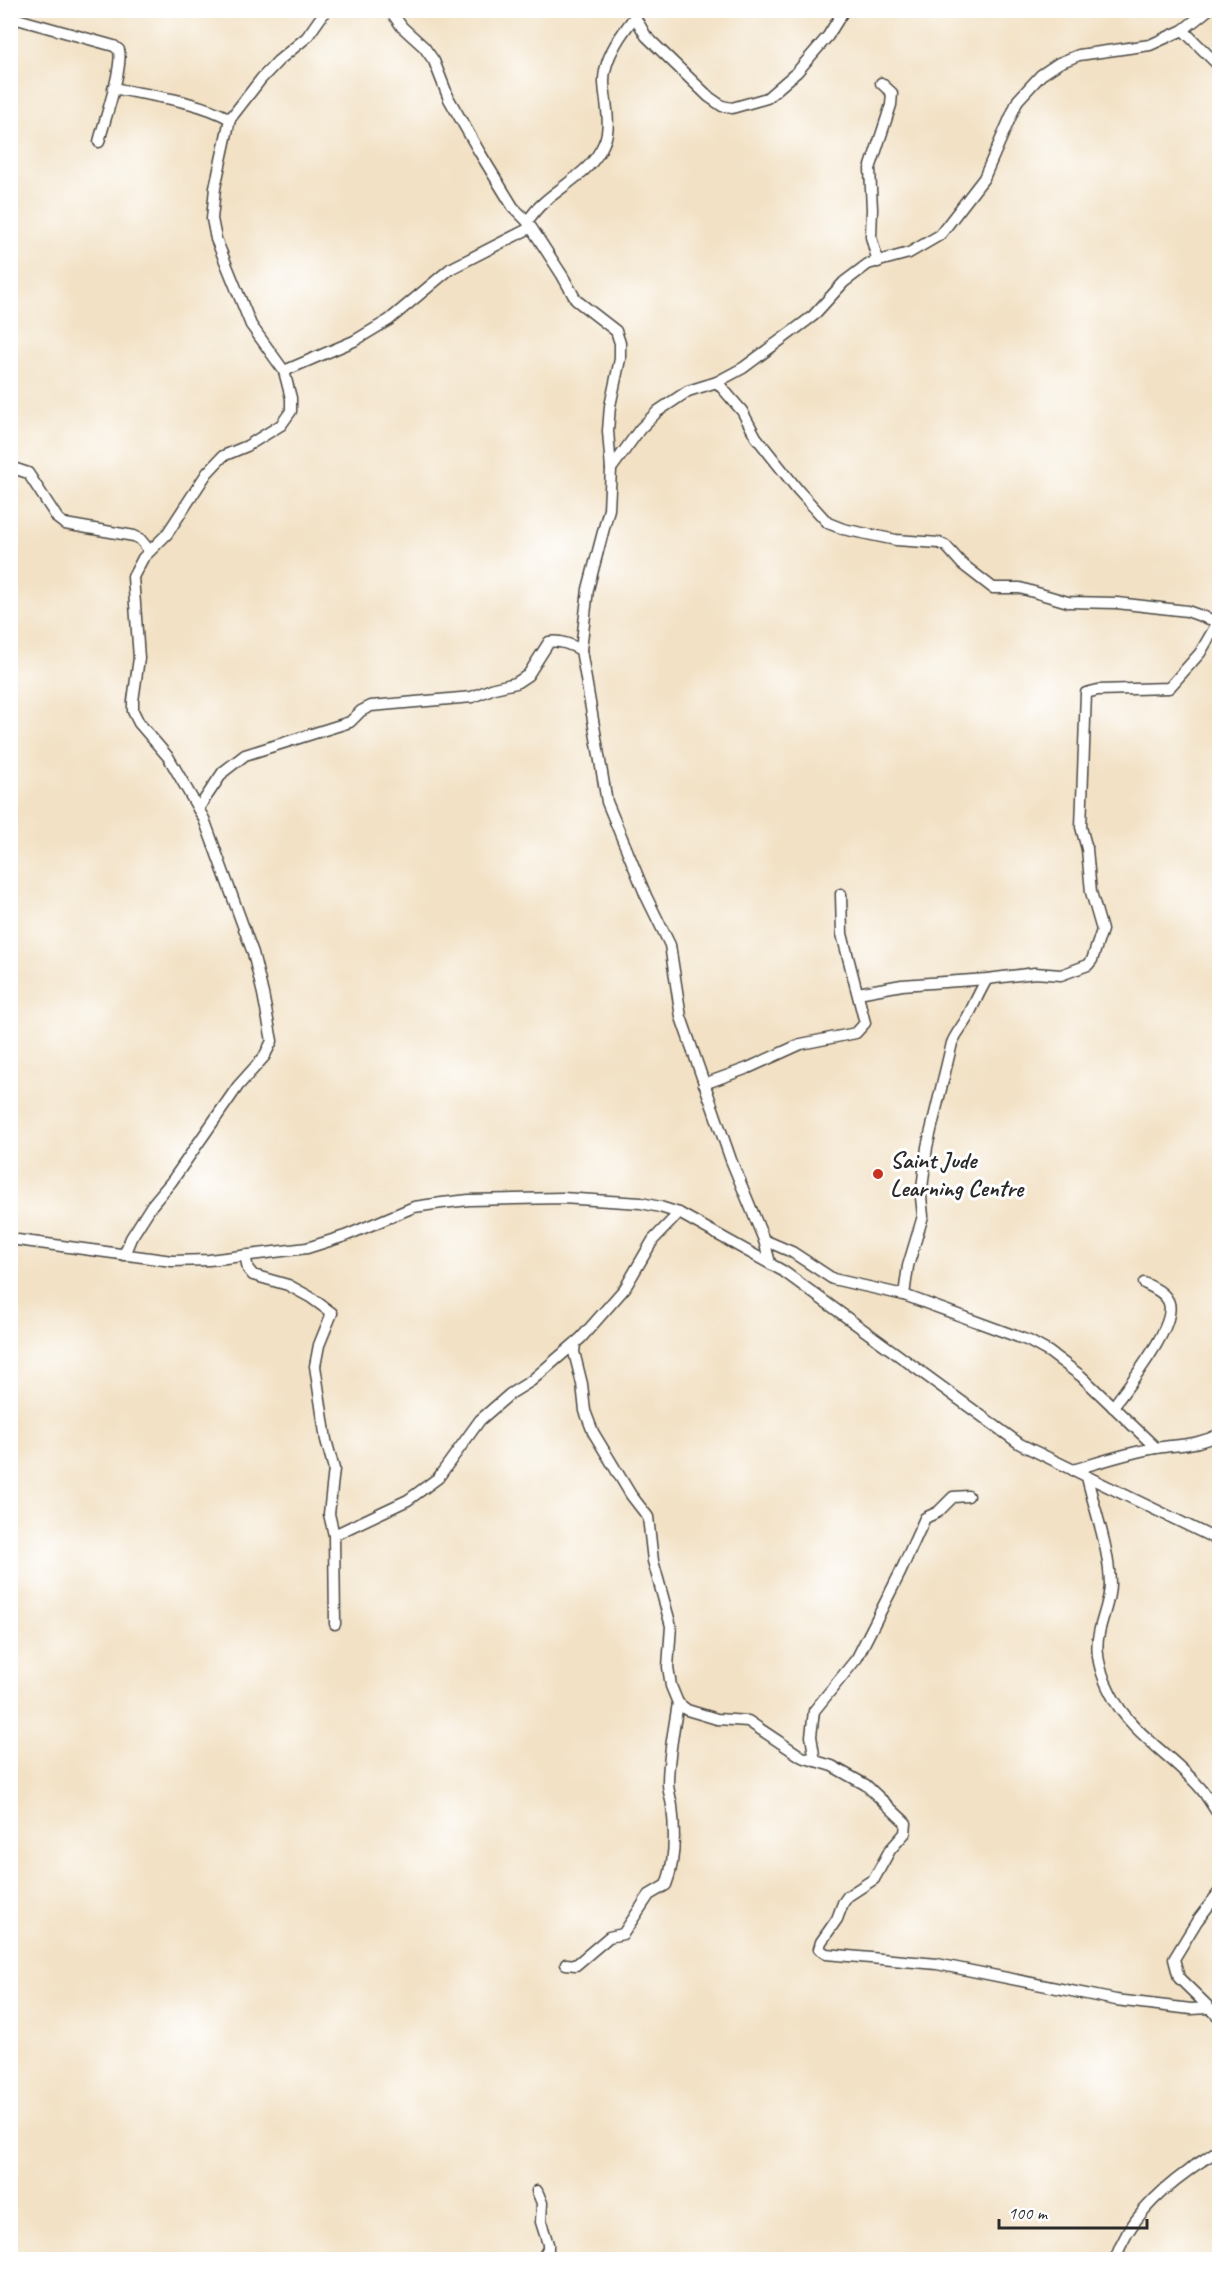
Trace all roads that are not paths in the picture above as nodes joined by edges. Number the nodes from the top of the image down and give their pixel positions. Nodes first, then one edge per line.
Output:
1 (326, 10) edge
2 (390, 10) edge
3 (844, 10) edge
4 (1208, 10) edge
5 (638, 14) edge
6 (10, 17) edge
7 (1183, 30) junction
8 (1220, 67) edge
9 (881, 83) dead end
10 (113, 88) junction
11 (230, 119) junction
12 (99, 142) dead end
13 (529, 225) junction
14 (878, 262) junction
15 (284, 372) junction
16 (717, 382) junction
17 (10, 467) edge
18 (610, 469) junction
19 (149, 550) junction
20 (581, 650) junction
21 (198, 809) junction
22 (841, 894) dead end
23 (987, 979) junction
24 (858, 993) junction
25 (704, 1084) junction
26 (679, 1213) junction
27 (10, 1239) edge
28 (764, 1240) junction
29 (124, 1254) junction
30 (245, 1256) junction
31 (770, 1263) junction
32 (1144, 1283) dead end
33 (904, 1295) junction
34 (575, 1344) junction
35 (1113, 1407) junction
36 (1220, 1434) edge
37 (1156, 1448) junction
38 (1073, 1470) junction
39 (1087, 1477) junction
40 (968, 1496) dead end
41 (334, 1535) junction
42 (1220, 1541) edge
43 (334, 1624) dead end
44 (678, 1703) junction
45 (815, 1761) junction
46 (1220, 1816) edge
47 (1220, 1891) edge
48 (566, 1964) dead end
49 (1208, 2008) junction
50 (1220, 2018) edge
51 (1220, 2148) edge
52 (537, 2191) dead end
53 (1115, 2258) edge
54 (541, 2259) edge

1 - 11 street
2 - 13 street
3 - 5 street
4 - 7 street
5 - 13 street
6 - 10 street
7 - 8 street
7 - 14 street
9 - 14 street
10 - 11 street
10 - 12 street
11 - 15 street
13 - 15 street
13 - 18 street
14 - 16 street
15 - 19 street
16 - 18 street
16 - 23 street
17 - 19 street
18 - 20 street
19 - 21 street
20 - 21 street
20 - 25 street
21 - 29 street
22 - 24 street
23 - 24 street
23 - 33 street
24 - 25 street
25 - 28 street
26 - 30 street
26 - 31 street
26 - 34 street
27 - 29 street
28 - 31 street
28 - 33 street
29 - 30 street
30 - 41 street
31 - 38 street
32 - 35 street
33 - 35 street
34 - 41 street
34 - 44 street
35 - 37 street
36 - 37 street
37 - 38 street
38 - 39 street
39 - 42 street
39 - 46 street
40 - 45 street
41 - 43 street
44 - 45 street
44 - 48 street
45 - 49 street
47 - 49 street
49 - 50 street
51 - 53 street
52 - 54 street

